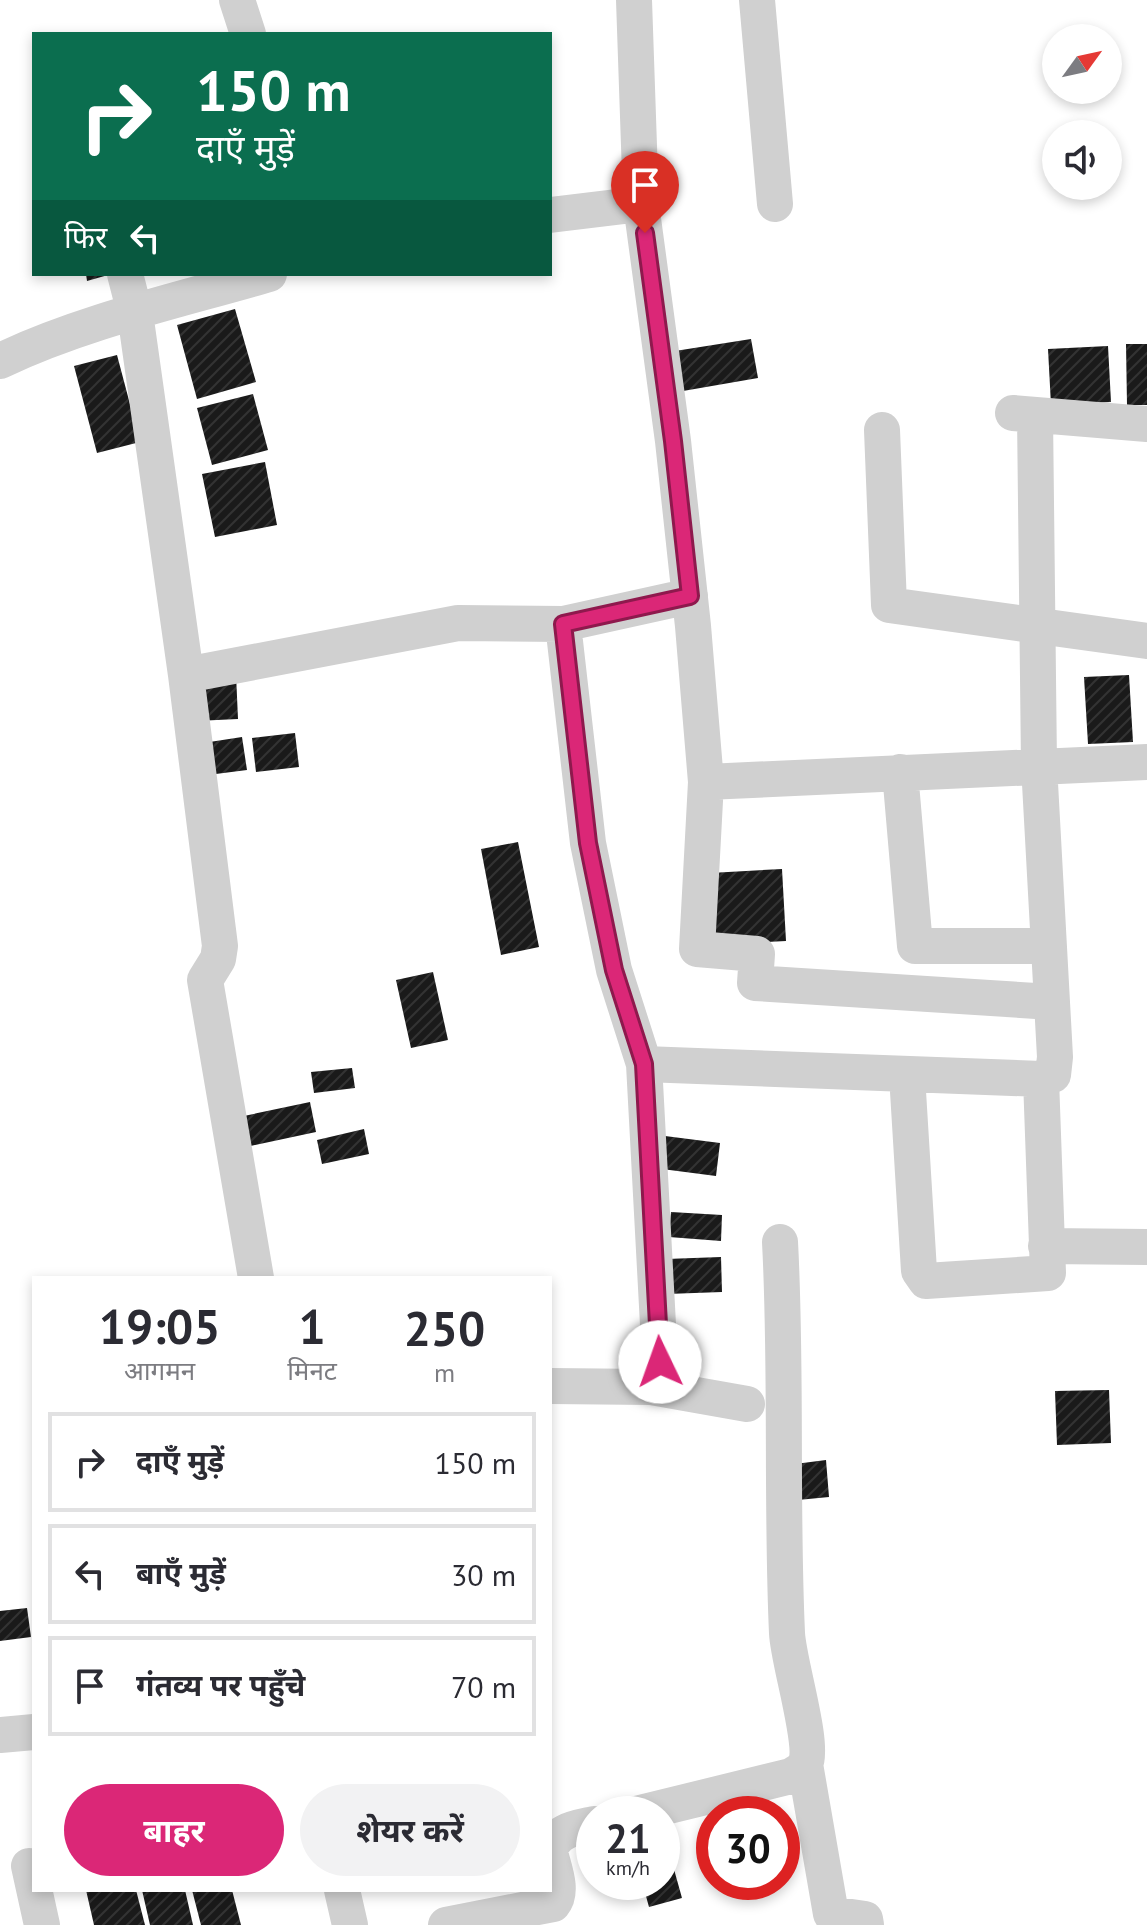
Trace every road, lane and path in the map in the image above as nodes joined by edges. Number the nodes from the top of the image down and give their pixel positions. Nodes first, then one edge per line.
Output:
1 (237, 0) edge
2 (634, 0) edge
3 (757, 0) edge
4 (247, 32) edge
5 (641, 204) junction
6 (775, 204) dead end
7 (552, 215) edge
8 (126, 276) edge
9 (262, 276) edge
10 (135, 313) junction
11 (0, 361) edge
12 (1147, 424) edge
13 (882, 430) dead end
14 (690, 596) junction
15 (563, 624) junction
16 (1037, 626) junction
17 (1147, 641) edge
18 (186, 675) junction
19 (1147, 762) edge
20 (1039, 765) junction
21 (900, 772) junction
22 (706, 782) junction
23 (947, 946) junction
24 (1049, 946) junction
25 (944, 995) junction
26 (1052, 1002) junction
27 (644, 1064) junction
28 (907, 1075) junction
29 (1041, 1079) junction
30 (780, 1242) dead end
31 (1046, 1246) junction
32 (1147, 1247) edge
33 (256, 1276) edge
34 (552, 1386) edge
35 (651, 1387) junction
36 (747, 1404) dead end
37 (32, 1732) edge
38 (0, 1735) edge
39 (805, 1764) junction
40 (680, 1803) edge
41 (576, 1828) edge
42 (552, 1843) edge
43 (552, 1850) edge
44 (21, 1866) edge
45 (342, 1892) edge
46 (42, 1925) edge
47 (350, 1925) edge
48 (446, 1925) edge
49 (866, 1925) edge

1 - 4 street
2 - 5 street
3 - 6 street
5 - 7 street
5 - 14 street
8 - 10 street
9 - 10 street
10 - 11 street
10 - 18 street
12 - 16 street
13 - 16 street
14 - 15 street
14 - 22 street
15 - 18 street
15 - 27 street
16 - 17 street
16 - 20 street
18 - 33 street
19 - 20 street
20 - 21 street
20 - 24 street
21 - 22 street
21 - 23 street
22 - 25 street
23 - 24 street
23 - 25 street
24 - 26 street
25 - 26 street
26 - 29 street
27 - 28 street
27 - 35 street
28 - 29 street
28 - 31 street
29 - 31 street
30 - 39 street
31 - 32 street
34 - 35 street
35 - 36 street
37 - 38 street
39 - 40 street
39 - 49 street
41 - 42 street
43 - 48 street
44 - 46 street
45 - 47 street

